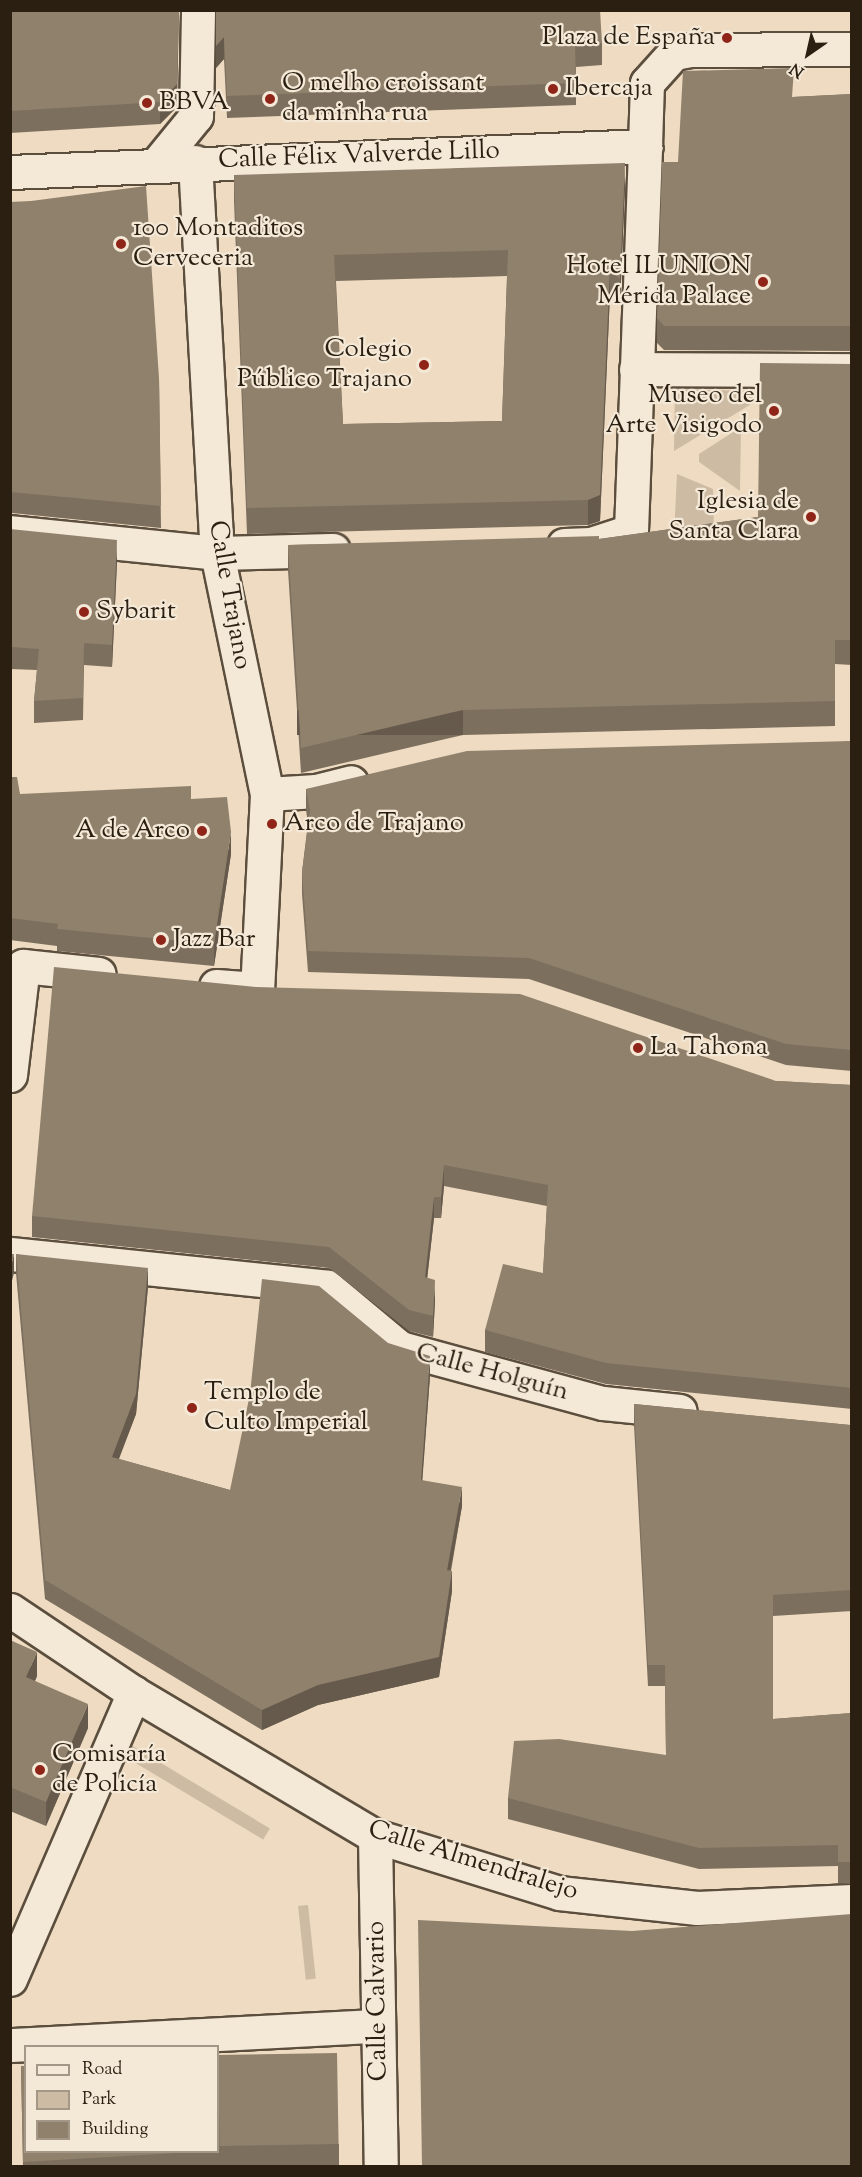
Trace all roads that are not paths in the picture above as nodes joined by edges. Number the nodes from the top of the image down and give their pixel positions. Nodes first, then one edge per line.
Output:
1 (198, 10) edge
2 (852, 49) edge
3 (645, 146) junction
4 (195, 162) junction
5 (156, 165) junction
6 (10, 172) edge
7 (636, 369) junction
8 (852, 370) edge
9 (10, 532) edge
10 (532, 546) edge
11 (369, 549) edge
12 (217, 553) junction
13 (384, 774) edge
14 (267, 794) junction
15 (126, 977) edge
16 (183, 983) edge
17 (257, 989) junction
18 (291, 990) edge
19 (10, 1075) edge
20 (10, 1254) edge
21 (710, 1414) edge
22 (10, 1610) edge
23 (134, 1693) junction
24 (375, 1836) junction
25 (852, 1901) edge
26 (10, 1979) edge
27 (378, 2026) junction
28 (10, 2045) edge
29 (381, 2166) edge

1 - 5 street
2 - 3 street
3 - 4 street, Calle Félix Valverde Lillo
3 - 7 street
4 - 5 street, Calle Félix Valverde Lillo
4 - 12 street, Calle Trajano
5 - 6 street, Calle Félix Valverde Lillo
7 - 8 street
7 - 10 street
9 - 12 street
11 - 12 street
12 - 14 street, Calle Trajano
13 - 14 street
14 - 17 street, Calle Trajano
15 - 19 street
16 - 17 street
17 - 18 street
20 - 21 street, Calle Holguín
22 - 23 street, Calle Almendralejo
23 - 24 street, Calle Almendralejo
23 - 26 street
24 - 25 street, Calle Almendralejo
24 - 27 street, Calle Calvario
27 - 28 street
27 - 29 street, Calle Calvario

